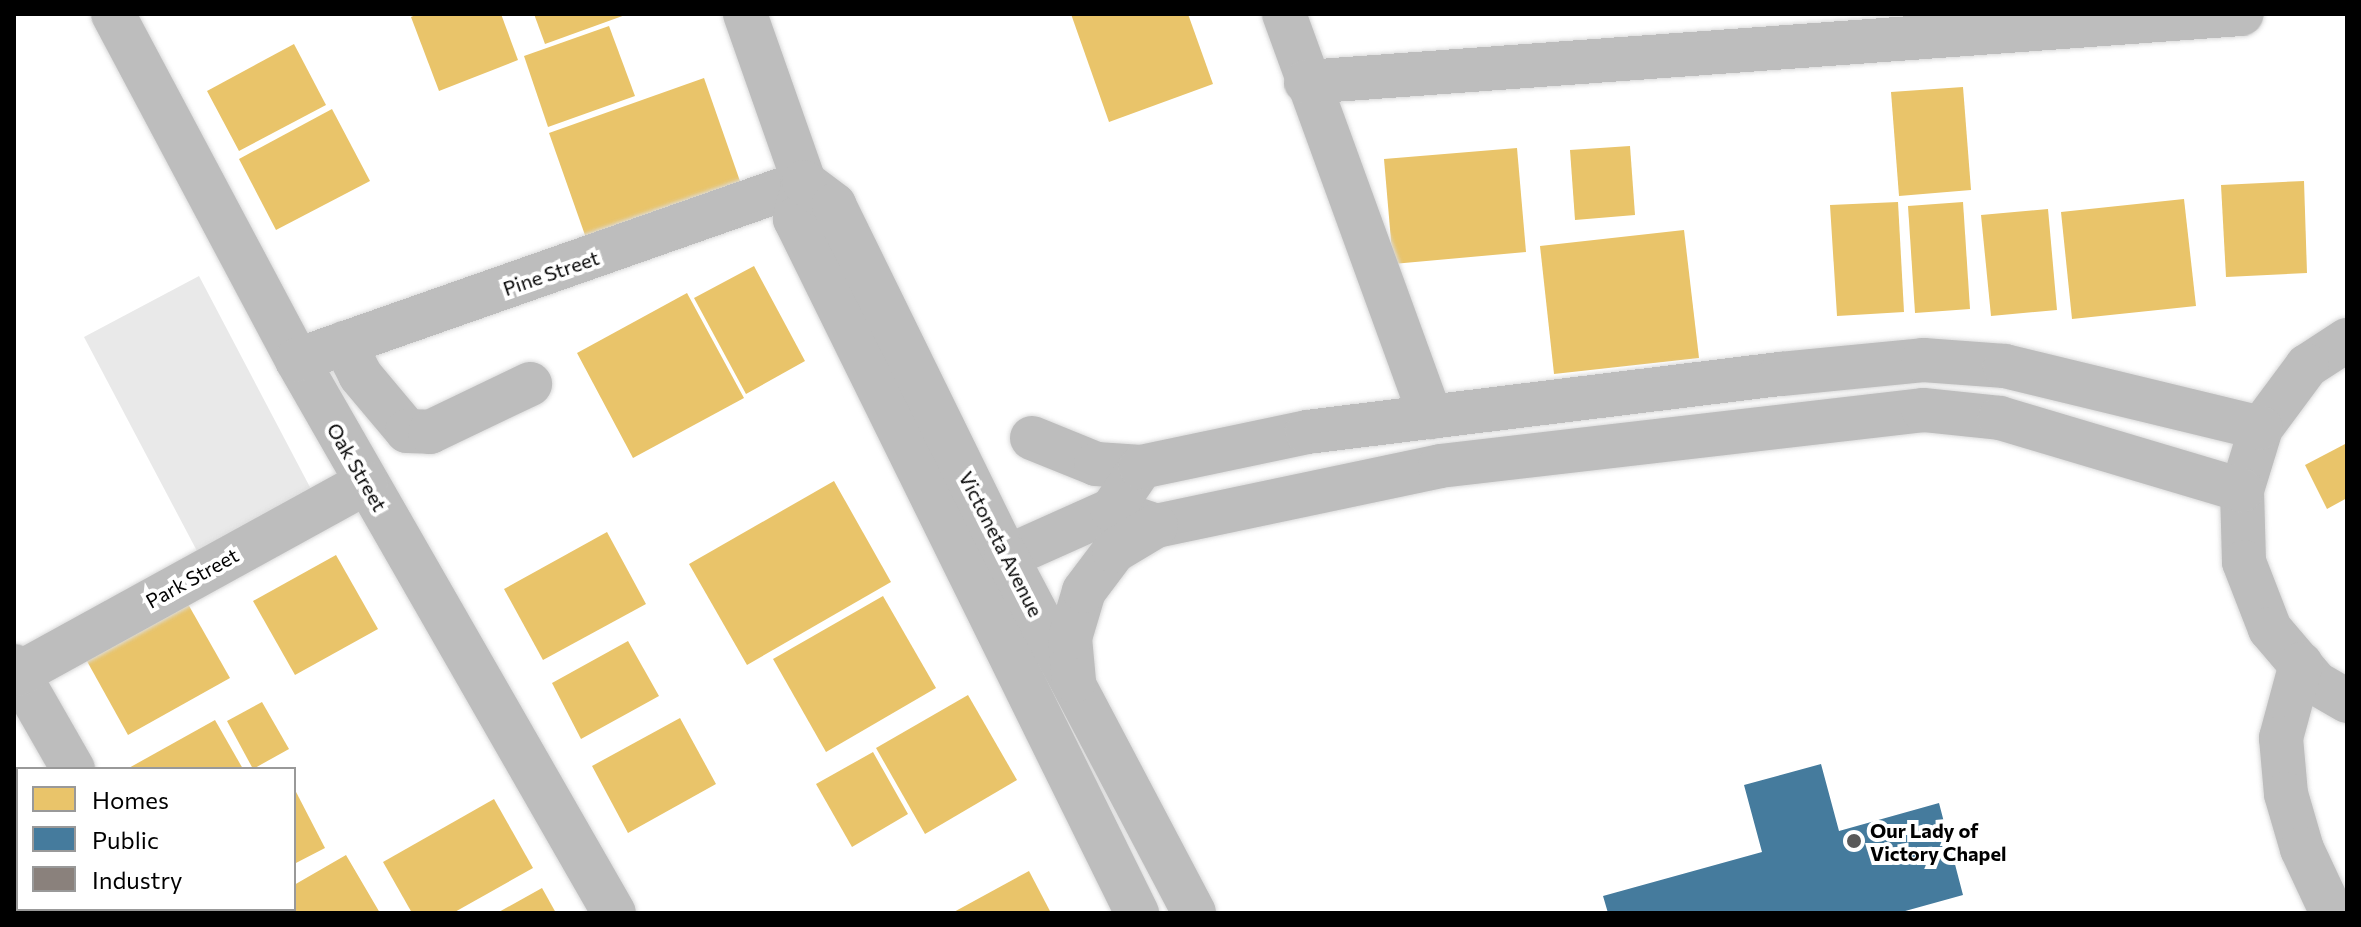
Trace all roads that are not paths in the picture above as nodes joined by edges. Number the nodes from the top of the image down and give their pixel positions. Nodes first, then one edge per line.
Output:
1 (113, 14) edge
2 (745, 14) edge
3 (1284, 14) edge
4 (2242, 14) edge
5 (1306, 82) junction
6 (804, 182) junction
7 (2347, 340) edge
8 (344, 343) junction
9 (297, 360) junction
10 (1781, 374) junction
11 (530, 384) dead end
12 (1431, 417) junction
13 (1786, 424) junction
14 (2261, 428) junction
15 (1032, 438) dead end
16 (1141, 467) junction
17 (366, 483) junction
18 (2242, 490) junction
19 (1112, 510) junction
20 (1156, 526) junction
21 (1006, 556) junction
22 (967, 575) junction
23 (2301, 664) junction
24 (16, 670) edge
25 (1074, 688) junction
26 (2347, 701) edge
27 (72, 767) edge
28 (614, 913) edge
29 (1137, 913) edge
30 (1194, 913) edge
31 (2332, 913) edge

1 - 9 street, Oak Street
2 - 6 street
3 - 5 street
4 - 5 street
5 - 12 street
6 - 8 street, Pine Street
6 - 21 street, Victoneta Avenue
6 - 22 street, Victoneta Avenue
7 - 14 street
8 - 9 street, Pine Street
8 - 11 street
9 - 17 street, Oak Street
10 - 12 street
10 - 13 street
10 - 14 street
12 - 16 street
13 - 18 street
13 - 20 street
14 - 18 street
15 - 16 street
16 - 19 street
17 - 24 street, Park Street
17 - 28 street, Oak Street
18 - 23 street
19 - 20 street
19 - 21 street
20 - 25 street
21 - 22 street
21 - 25 street, Victoneta Avenue
22 - 29 street, Victoneta Avenue
23 - 26 street
23 - 31 street
24 - 27 street
25 - 30 street, Victoneta Avenue

